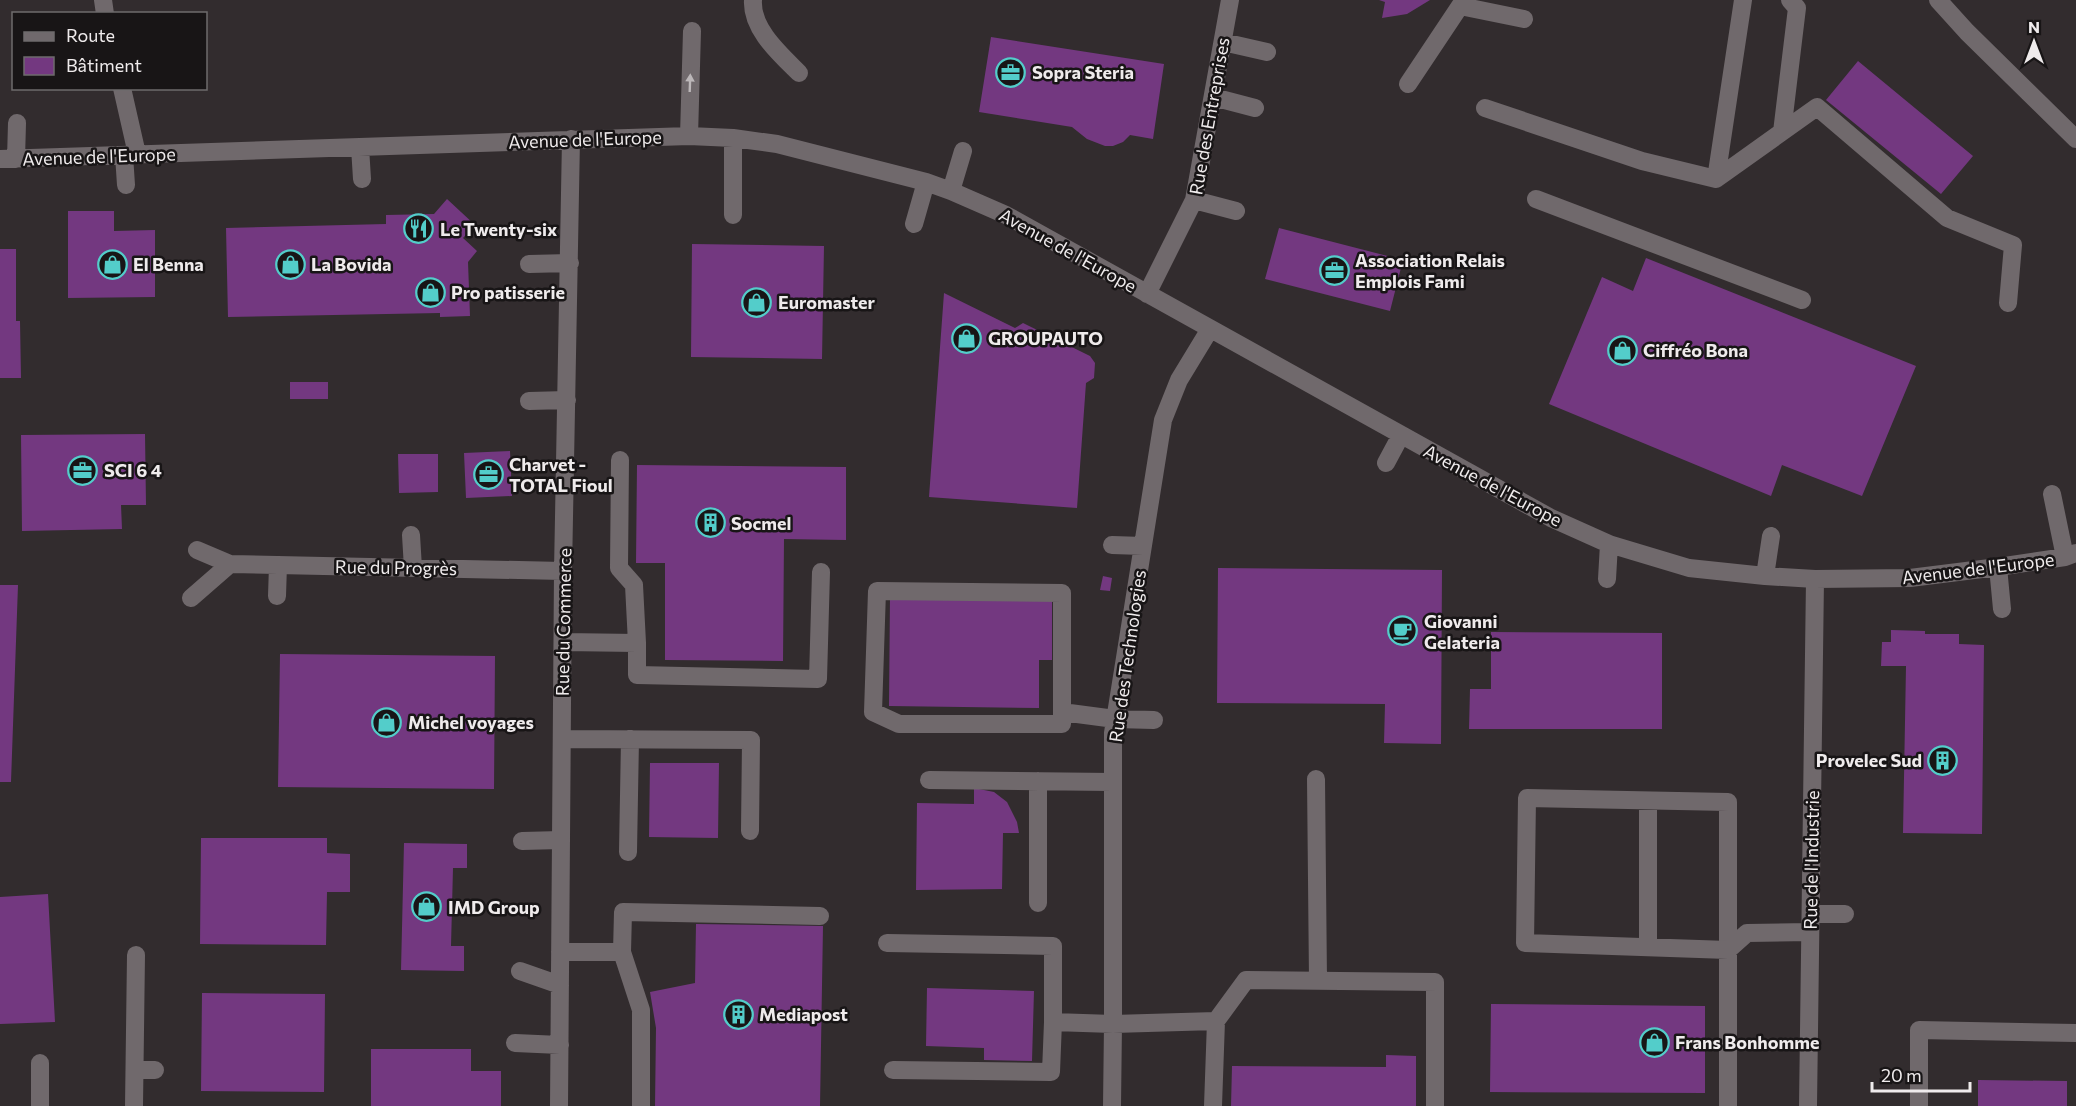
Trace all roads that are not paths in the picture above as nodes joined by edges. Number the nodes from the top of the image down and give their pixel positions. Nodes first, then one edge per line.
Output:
1 (753, 0) edge
2 (1230, 0) edge
3 (1743, 0) edge
4 (1790, 0) edge
5 (1938, 0) edge
6 (1524, 19) dead end
7 (692, 31) dead end
8 (1223, 42) junction
9 (1267, 52) dead end
10 (799, 73) dead end
11 (1408, 84) dead end
12 (122, 90) edge
13 (1213, 97) junction
14 (1256, 108) dead end
15 (1485, 108) dead end
16 (17, 123) dead end
17 (1782, 132) junction
18 (689, 136) junction
19 (733, 138) junction
20 (571, 139) junction
21 (2076, 139) edge
22 (360, 147) junction
23 (963, 151) dead end
24 (130, 155) junction
25 (8, 159) edge
26 (362, 179) dead end
27 (1716, 179) junction
28 (926, 182) junction
29 (126, 185) dead end
30 (951, 191) junction
31 (1536, 199) dead end
32 (1194, 200) junction
33 (1236, 211) dead end
34 (733, 215) dead end
35 (914, 224) dead end
36 (570, 263) junction
37 (530, 264) dead end
38 (1148, 294) junction
39 (1802, 300) dead end
40 (2008, 303) dead end
41 (1210, 329) junction
42 (567, 400) junction
43 (530, 401) dead end
44 (1401, 435) junction
45 (620, 459) dead end
46 (1386, 463) dead end
47 (2052, 494) dead end
48 (411, 535) dead end
49 (1771, 536) dead end
50 (1112, 544) dead end
51 (1609, 544) junction
52 (1143, 546) junction
53 (197, 550) dead end
54 (2070, 555) edge
55 (230, 564) junction
56 (278, 565) junction
57 (1998, 567) junction
58 (413, 568) junction
59 (563, 571) junction
60 (821, 572) dead end
61 (1766, 576) junction
62 (1607, 579) dead end
63 (1815, 579) junction
64 (277, 596) dead end
65 (190, 598) dead end
66 (2001, 609) dead end
67 (563, 642) junction
68 (637, 643) junction
69 (1062, 712) junction
70 (1115, 719) junction
71 (1154, 720) dead end
72 (562, 739) junction
73 (630, 739) junction
74 (1316, 778) dead end
75 (929, 780) dead end
76 (1038, 781) junction
77 (1113, 782) junction
78 (1648, 801) junction
79 (750, 831) dead end
80 (561, 840) junction
81 (522, 841) dead end
82 (628, 852) dead end
83 (1038, 903) dead end
84 (1845, 914) dead end
85 (820, 916) dead end
86 (1811, 923) junction
87 (886, 943) dead end
88 (1648, 947) junction
89 (1728, 950) junction
90 (560, 952) junction
91 (622, 952) junction
92 (136, 955) dead end
93 (520, 971) dead end
94 (1318, 981) junction
95 (560, 985) junction
96 (1216, 1021) junction
97 (1053, 1022) junction
98 (1113, 1024) junction
99 (2076, 1033) edge
100 (515, 1043) dead end
101 (560, 1045) junction
102 (40, 1063) dead end
103 (135, 1070) junction
104 (155, 1070) dead end
105 (893, 1070) dead end
106 (40, 1106) edge
107 (134, 1106) edge
108 (559, 1106) edge
109 (641, 1106) edge
110 (1112, 1106) edge
111 (1213, 1106) edge
112 (1435, 1106) edge
113 (1728, 1106) edge
114 (1808, 1106) edge
115 (1918, 1106) edge

1 - 10 street
2 - 8 street, Rue des Entreprises
3 - 27 street
4 - 17 street
5 - 21 street
6 - 11 street
18 -> 7 street
8 - 9 street
8 - 13 street, Rue des Entreprises
12 - 24 street
13 - 14 street
13 - 32 street, Rue des Entreprises
15 - 27 street
16 - 25 street
17 - 27 street
17 - 40 street
18 - 19 street, Avenue de l'Europe
18 - 20 street, Avenue de l'Europe
19 - 28 street, Avenue de l'Europe
19 - 34 street
20 - 22 street, Avenue de l'Europe
20 - 36 street, Rue du Commerce
22 - 24 street, Avenue de l'Europe
22 - 26 street
23 - 30 street
24 - 25 street, Avenue de l'Europe
24 - 29 street
28 - 30 street, Avenue de l'Europe
28 - 35 street
30 - 38 street, Avenue de l'Europe
31 - 39 street
32 - 33 street
32 - 38 street, Rue des Entreprises
36 - 37 street
36 - 42 street, Rue du Commerce
38 - 41 street, Avenue de l'Europe
41 - 44 street, Avenue de l'Europe
41 - 52 street, Rue des Technologies
42 - 43 street
42 - 59 street, Rue du Commerce
44 - 46 street
44 - 51 street, Avenue de l'Europe
45 - 68 street
47 - 54 street
48 - 58 street
49 - 61 street
50 - 52 street
51 - 61 street, Avenue de l'Europe
51 - 62 street
52 - 70 street, Rue des Technologies
53 - 55 street
54 - 57 street, Avenue de l'Europe
55 - 56 street, Rue du Progrès
55 - 65 street
56 - 58 street, Rue du Progrès
56 - 64 street
57 - 63 street, Avenue de l'Europe
57 - 66 street
58 - 59 street, Rue du Progrès
59 - 67 street, Rue du Commerce
60 - 68 street
61 - 63 street, Avenue de l'Europe
63 - 86 street, Rue de l'Industrie
67 - 68 street
67 - 72 street, Rue du Commerce
69 - 69 street
69 - 70 street
70 - 71 street
70 - 77 street, Rue des Technologies
72 - 73 street
72 - 80 street, Rue du Commerce
73 - 79 street
73 - 82 street
74 - 94 street
75 - 76 street
76 - 77 street
76 - 83 street
77 - 98 street, Rue des Technologies
78 - 88 street
78 - 88 street
78 - 89 street
80 - 81 street
80 - 90 street, Rue du Commerce
84 - 86 street
85 - 91 street
86 - 89 street
86 - 114 street, Rue de l'Industrie
87 - 97 street
88 - 89 street
89 - 113 street
90 - 91 street
90 - 95 street, Rue du Commerce
91 - 109 street
92 - 103 street
93 - 95 street
94 - 96 street
94 - 112 street
95 - 101 street, Rue du Commerce
96 - 98 street
96 - 111 street
97 - 98 street
97 - 105 street
98 - 110 street, Rue des Technologies
99 - 115 street
100 - 101 street
101 - 108 street, Rue du Commerce
102 - 106 street
103 - 104 street
103 - 107 street

